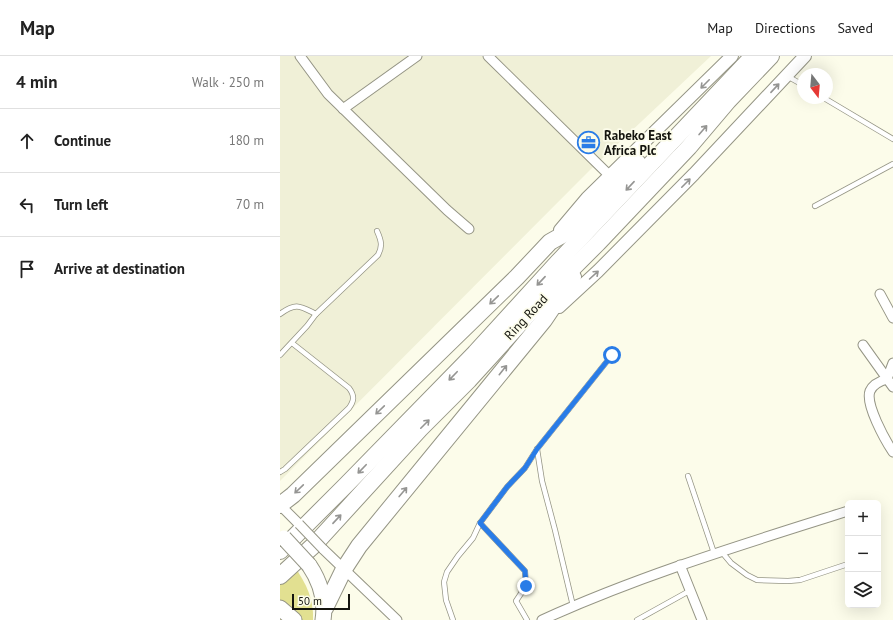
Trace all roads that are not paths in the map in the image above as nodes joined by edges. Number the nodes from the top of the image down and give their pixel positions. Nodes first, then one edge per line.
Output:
1 (300, 56) edge
2 (417, 56) edge
3 (488, 56) edge
4 (732, 56) edge
5 (753, 56) edge
6 (771, 56) edge
7 (805, 56) edge
8 (787, 76) junction
9 (797, 82) edge
10 (715, 95) junction
11 (833, 103) edge
12 (343, 110) junction
13 (893, 139) edge
14 (893, 164) edge
15 (610, 176) junction
16 (815, 206) dead end
17 (469, 229) dead end
18 (377, 231) dead end
19 (550, 242) junction
20 (590, 250) junction
21 (880, 294) dead end
22 (280, 314) edge
23 (316, 314) junction
24 (893, 318) edge
25 (544, 320) junction
26 (292, 343) junction
27 (863, 345) dead end
28 (280, 355) edge
29 (612, 355) dead end
30 (893, 363) edge
31 (887, 378) junction
32 (893, 387) edge
33 (537, 449) junction
34 (893, 452) edge
35 (280, 472) edge
36 (688, 476) dead end
37 (280, 505) edge
38 (845, 512) edge
39 (480, 523) junction
40 (281, 542) edge
41 (717, 552) junction
42 (680, 565) junction
43 (845, 565) edge
44 (344, 569) junction
45 (280, 576) edge
46 (691, 590) junction
47 (572, 606) junction
48 (280, 608) edge
49 (324, 617) edge
50 (294, 620) edge
51 (397, 620) edge
52 (453, 620) edge
53 (527, 620) edge
54 (542, 620) edge
55 (637, 620) edge
56 (702, 620) edge

1 - 12 street
2 - 12 street
3 - 15 street
4 -> 15 street
5 - 10 highway, Ring Road
20 -> 6 highway, Ring Road
7 - 8 street
8 - 9 lane
25 -> 8 street
10 - 19 highway
10 -> 40 highway, Ring Road
11 - 13 lane
12 - 17 street
14 - 16 lane
15 - 19 street
18 - 23 lane
19 -> 37 highway
20 - 25 highway
45 -> 20 highway, Ring Road
21 - 24 street
22 - 23 lane
23 - 26 lane
44 -> 25 highway
26 - 28 lane
26 - 35 lane
27 - 31 street
29 - 33 lane
30 - 31 street
31 - 32 street
31 - 34 street
33 - 39 lane
33 - 47 lane
36 - 41 lane
37 - 44 street, bridge
38 - 41 street
39 - 52 lane
39 - 53 lane
40 - 49 main road, bridge
41 - 42 street
41 - 43 lane
42 - 46 street
42 - 47 street
44 - 49 highway
44 - 51 street
46 - 55 lane
46 - 56 street
47 - 54 street
48 - 50 main road

